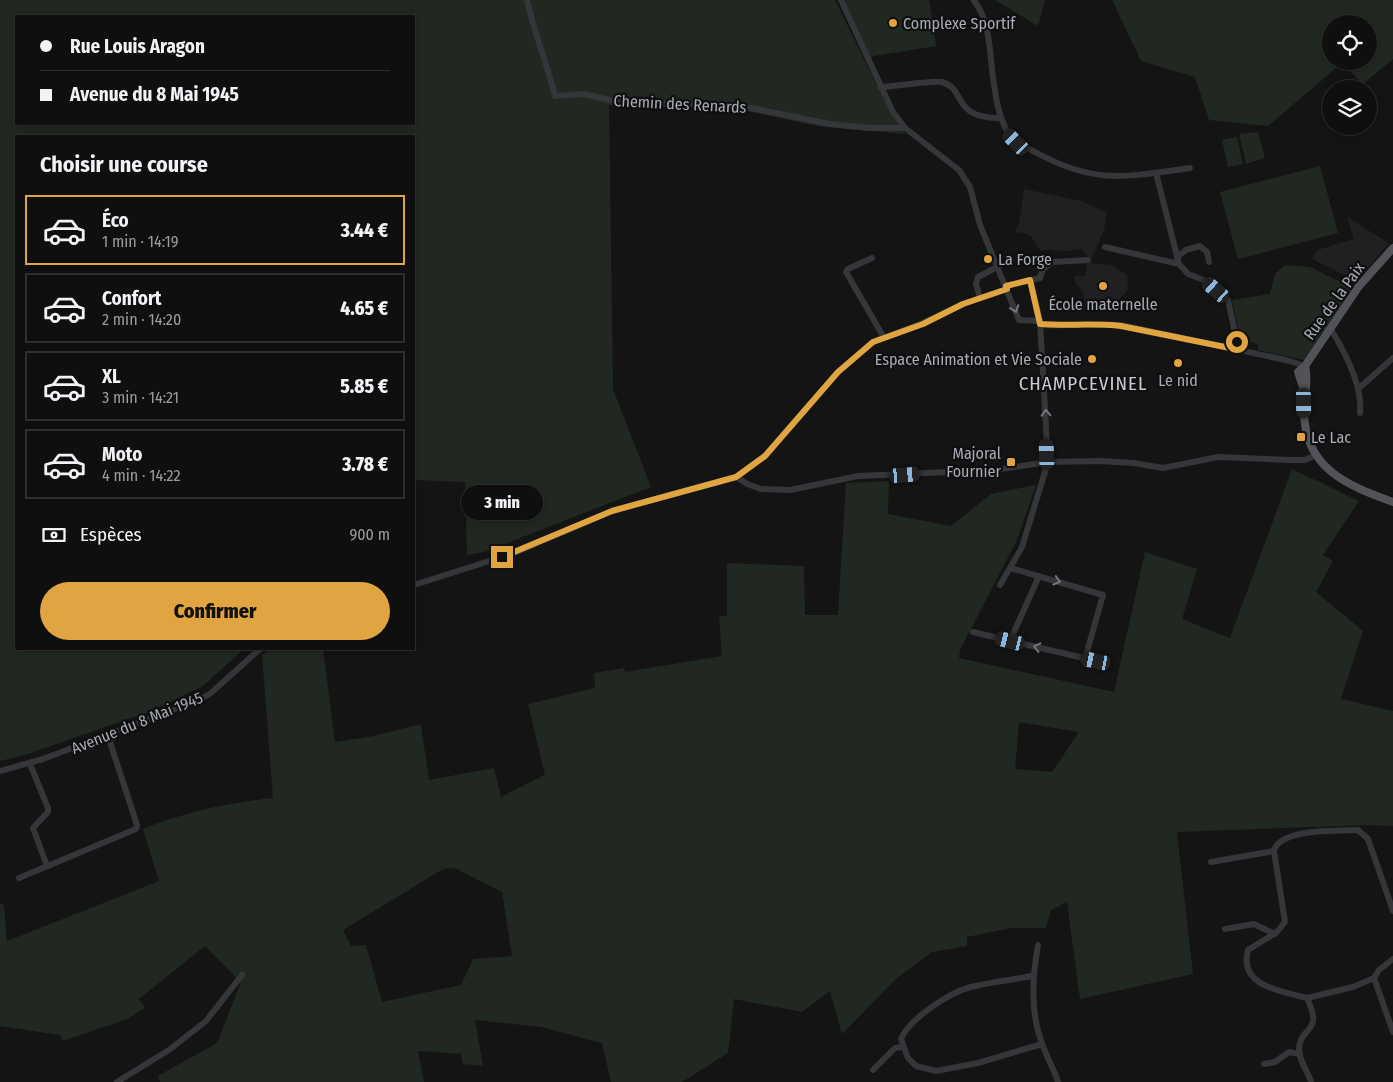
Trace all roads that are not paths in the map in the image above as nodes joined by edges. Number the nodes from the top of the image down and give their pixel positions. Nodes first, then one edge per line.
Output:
1 (527, 0) edge
2 (841, 0) edge
3 (974, 1) dead end
4 (880, 87) junction
5 (1001, 118) junction
6 (905, 128) junction
7 (1190, 168) dead end
8 (1156, 173) junction
9 (1104, 247) dead end
10 (1393, 248) edge
11 (872, 258) dead end
12 (1088, 260) dead end
13 (1178, 261) junction
14 (1209, 262) dead end
15 (999, 266) junction
16 (1030, 280) junction
17 (1006, 287) junction
18 (980, 298) junction
19 (1040, 323) junction
20 (1330, 328) junction
21 (883, 336) junction
22 (1235, 349) junction
23 (1275, 358) junction
24 (1393, 358) edge
25 (1305, 366) junction
26 (1298, 372) junction
27 (1358, 389) junction
28 (1304, 395) junction
29 (1360, 413) dead end
30 (1316, 455) junction
31 (1048, 462) junction
32 (736, 477) junction
33 (1393, 502) edge
34 (1010, 568) junction
35 (1039, 576) junction
36 (415, 585) edge
37 (1000, 585) dead end
38 (973, 632) dead end
39 (1010, 641) junction
40 (259, 650) edge
41 (1085, 659) junction
42 (1096, 661) dead end
43 (108, 736) junction
44 (30, 764) junction
45 (0, 771) edge
46 (1274, 851) junction
47 (1211, 862) dead end
48 (47, 866) junction
49 (19, 878) dead end
50 (1393, 911) edge
51 (1225, 929) dead end
52 (1275, 934) junction
53 (1038, 946) dead end
54 (1393, 959) edge
55 (242, 975) dead end
56 (1032, 976) junction
57 (1374, 978) junction
58 (1307, 998) junction
59 (1393, 1032) edge
60 (1042, 1044) junction
61 (902, 1047) junction
62 (1300, 1054) junction
63 (1264, 1064) dead end
64 (873, 1070) dead end
65 (117, 1082) edge
66 (1058, 1082) edge
67 (1311, 1082) edge

1 - 6 street, Chemin des Renards
2 - 4 street
3 - 5 street
4 - 5 street
4 - 6 street
5 - 8 street
6 - 15 street
7 - 8 street
8 - 13 street
9 - 13 street
10 - 20 main road, Rue de la Paix
11 - 21 street
12 - 16 street
13 - 14 street
13 - 22 street
15 - 17 street
15 - 18 street
16 - 17 street
16 - 19 street
17 - 18 street
17 -> 19 street
18 - 21 street
19 - 22 street
31 -> 19 street
20 - 25 main road, Rue de la Paix
20 - 27 street
21 - 32 street
22 - 23 street
23 - 25 street
23 - 26 street
24 - 27 street
25 - 26 main road, Rue de la Paix
25 - 28 main road
26 - 28 main road
27 - 29 street
28 - 30 main road
30 - 31 street
30 - 33 main road
31 - 32 street
31 - 34 street
32 - 36 street
34 - 35 street
34 - 37 street
35 - 39 street
35 -> 41 street
38 - 39 street
41 -> 39 street
40 - 43 street, Avenue du 8 Mai 1945
41 - 42 street
43 - 44 street, Avenue du 8 Mai 1945
43 - 48 street
44 - 45 street, Avenue du 8 Mai 1945
44 - 48 street
46 - 47 street
46 - 50 street
46 - 52 street
48 - 49 street
51 - 52 street
52 - 58 street
53 - 56 street
54 - 57 street
55 - 65 street
56 - 60 street
56 - 61 street
57 - 58 street
57 - 59 street
58 - 62 street
60 - 61 street
60 - 66 street
61 - 64 street
62 - 63 street
62 - 67 street

